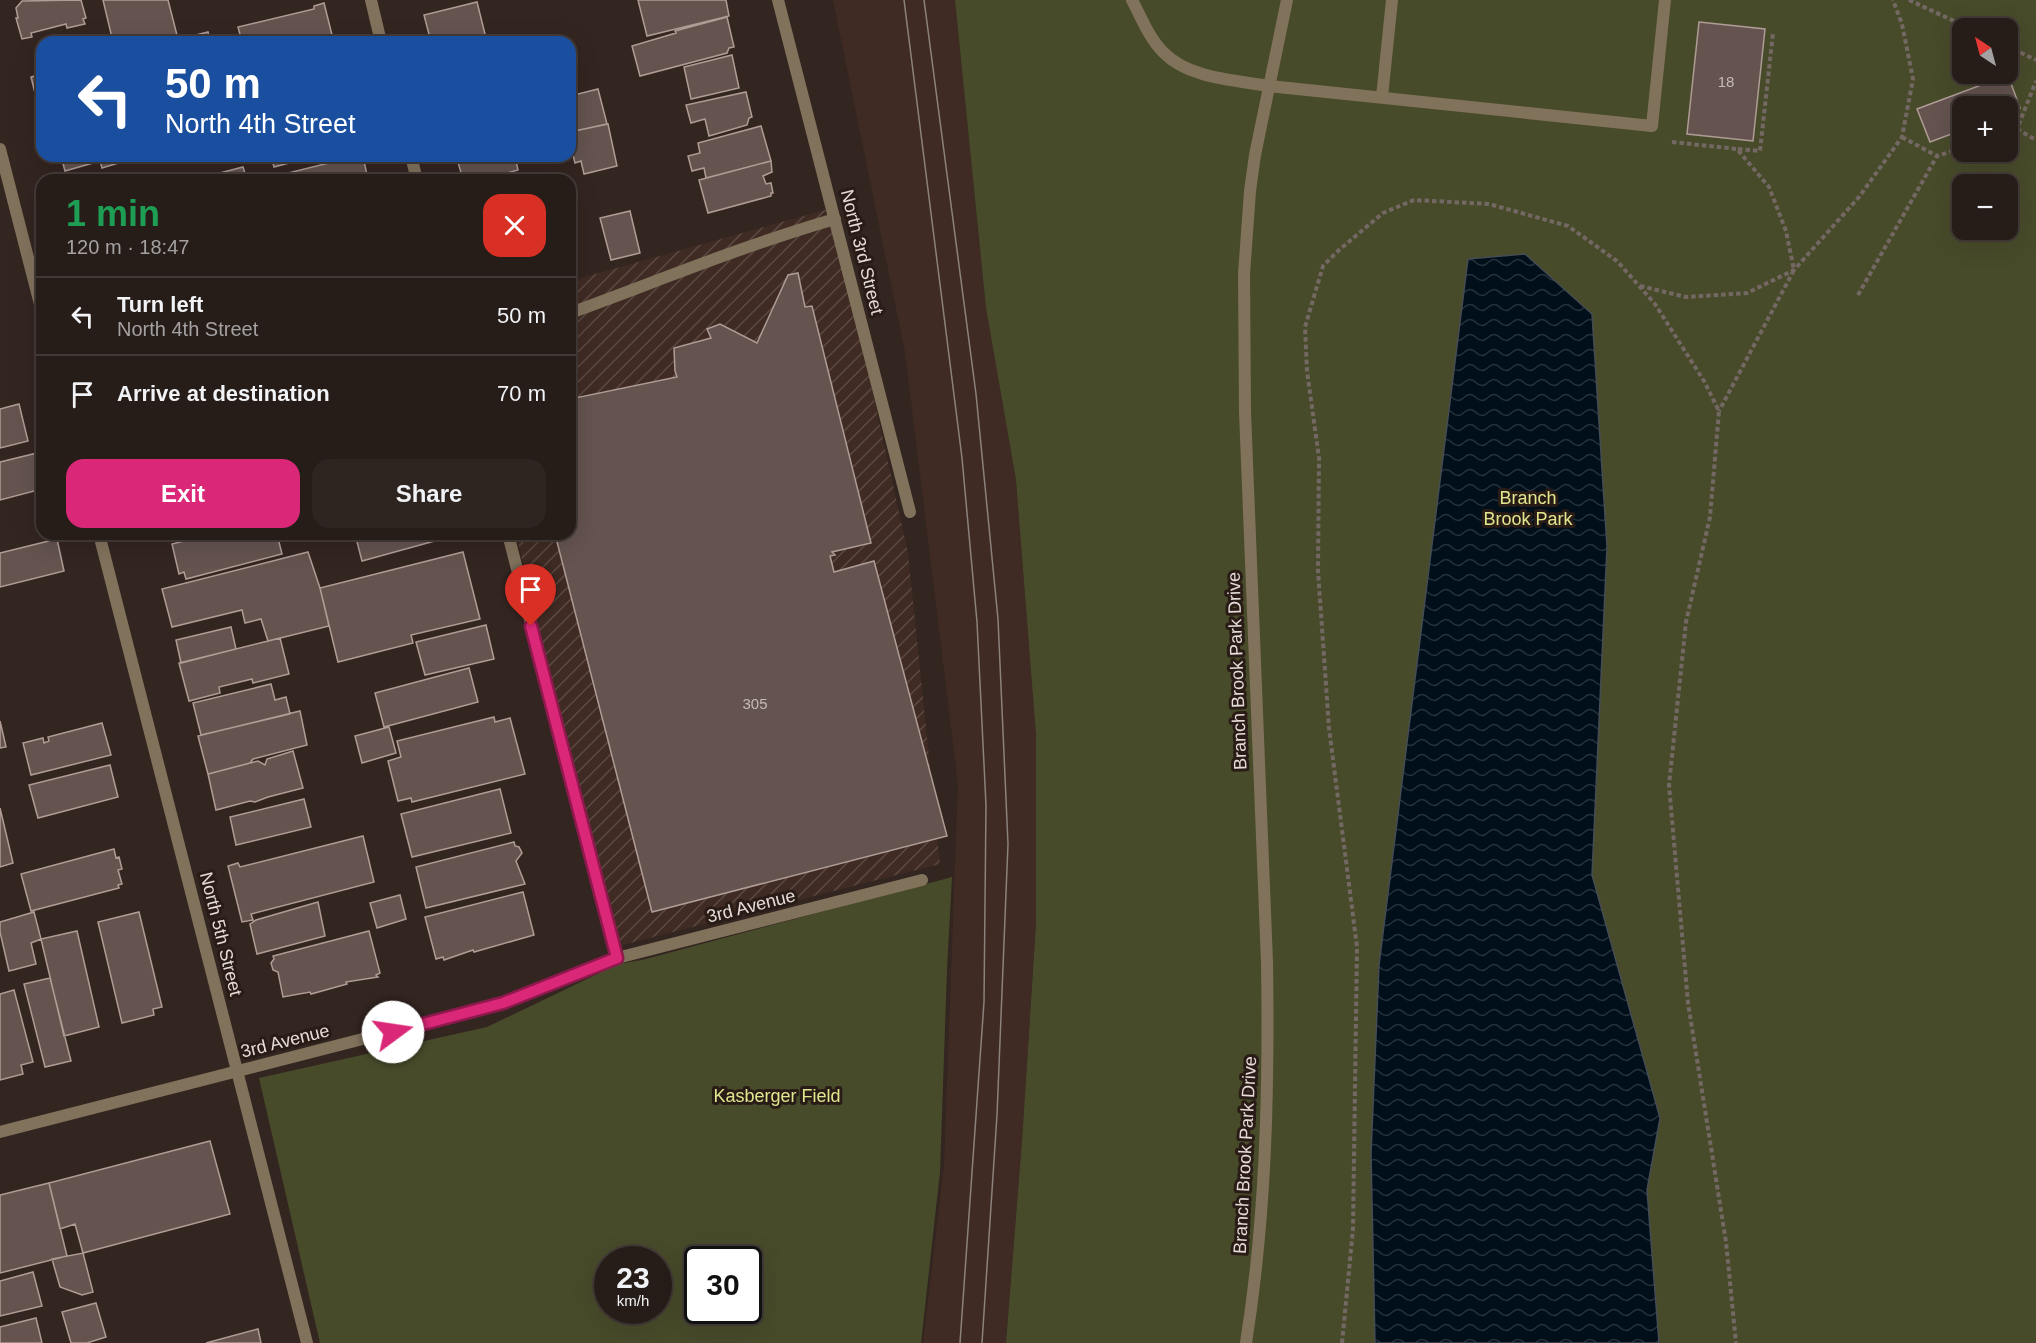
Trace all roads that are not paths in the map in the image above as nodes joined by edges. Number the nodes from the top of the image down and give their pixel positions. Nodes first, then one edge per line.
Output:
1 (370, 0) edge
2 (778, 0) edge
3 (1132, 0) edge
4 (1287, 0) edge
5 (1392, 0) edge
6 (1665, 0) edge
7 (379, 36) edge
8 (1269, 86) junction
9 (1382, 97) junction
10 (0, 149) edge
11 (835, 219) junction
12 (36, 289) edge
13 (576, 311) edge
14 (910, 513) dead end
15 (101, 540) edge
16 (510, 540) edge
17 (922, 880) dead end
18 (617, 958) junction
19 (237, 1071) junction
20 (0, 1132) edge
21 (307, 1343) edge
22 (1246, 1343) edge

1 - 7 street
2 - 11 street, North 3rd Street
3 - 8 street
4 - 8 street, Branch Brook Park Drive
5 - 9 street
6 - 9 street
8 - 9 street
8 - 22 street, Branch Brook Park Drive
10 - 12 street
11 - 13 street
11 - 14 street, North 3rd Street
15 - 19 street, North 5th Street
16 - 18 street
17 - 18 street, 3rd Avenue
18 - 19 street, 3rd Avenue
19 - 20 street, 3rd Avenue
19 - 21 street, North 5th Street

